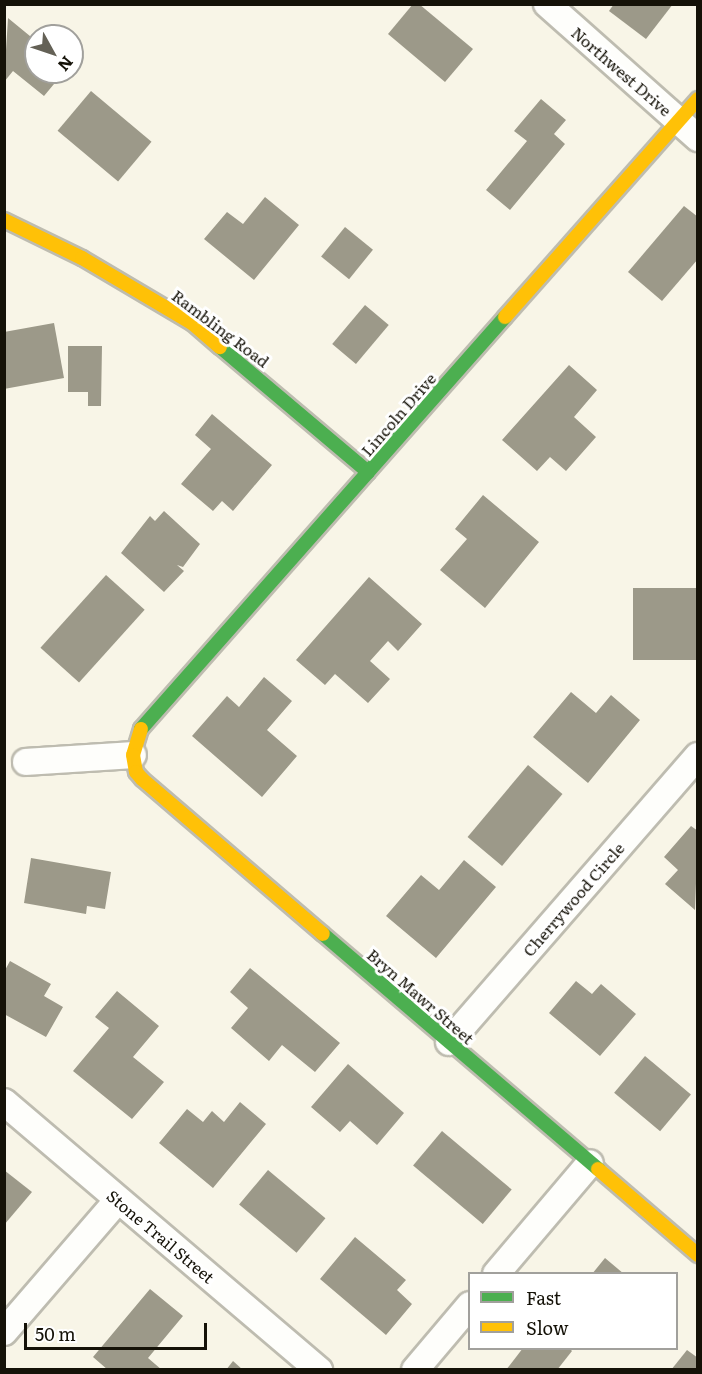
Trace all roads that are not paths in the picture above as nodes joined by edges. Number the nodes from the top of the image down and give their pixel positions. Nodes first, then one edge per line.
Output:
1 (547, 4) edge
2 (698, 99) edge
3 (688, 129) edge
4 (4, 220) edge
5 (368, 472) junction
6 (133, 755) junction
7 (698, 756) edge
8 (26, 762) dead end
9 (449, 1042) junction
10 (4, 1102) edge
11 (590, 1163) junction
12 (118, 1200) junction
13 (698, 1255) edge
14 (498, 1272) edge
15 (468, 1307) edge
16 (4, 1332) edge
17 (319, 1370) edge
18 (415, 1370) edge

1 - 3 street, Northwest Drive
2 - 3 street, Lincoln Drive
3 - 5 street, Lincoln Drive
4 - 5 street, Rambling Road
5 - 6 street, Lincoln Drive
6 - 8 street
6 - 9 street, Bryn Mawr Street
7 - 9 street, Cherrywood Circle
9 - 11 street, Bryn Mawr Street
10 - 12 street, Stone Trail Street
11 - 13 street, Bryn Mawr Street
11 - 14 street
12 - 16 street
12 - 17 street, Stone Trail Street
15 - 18 street

